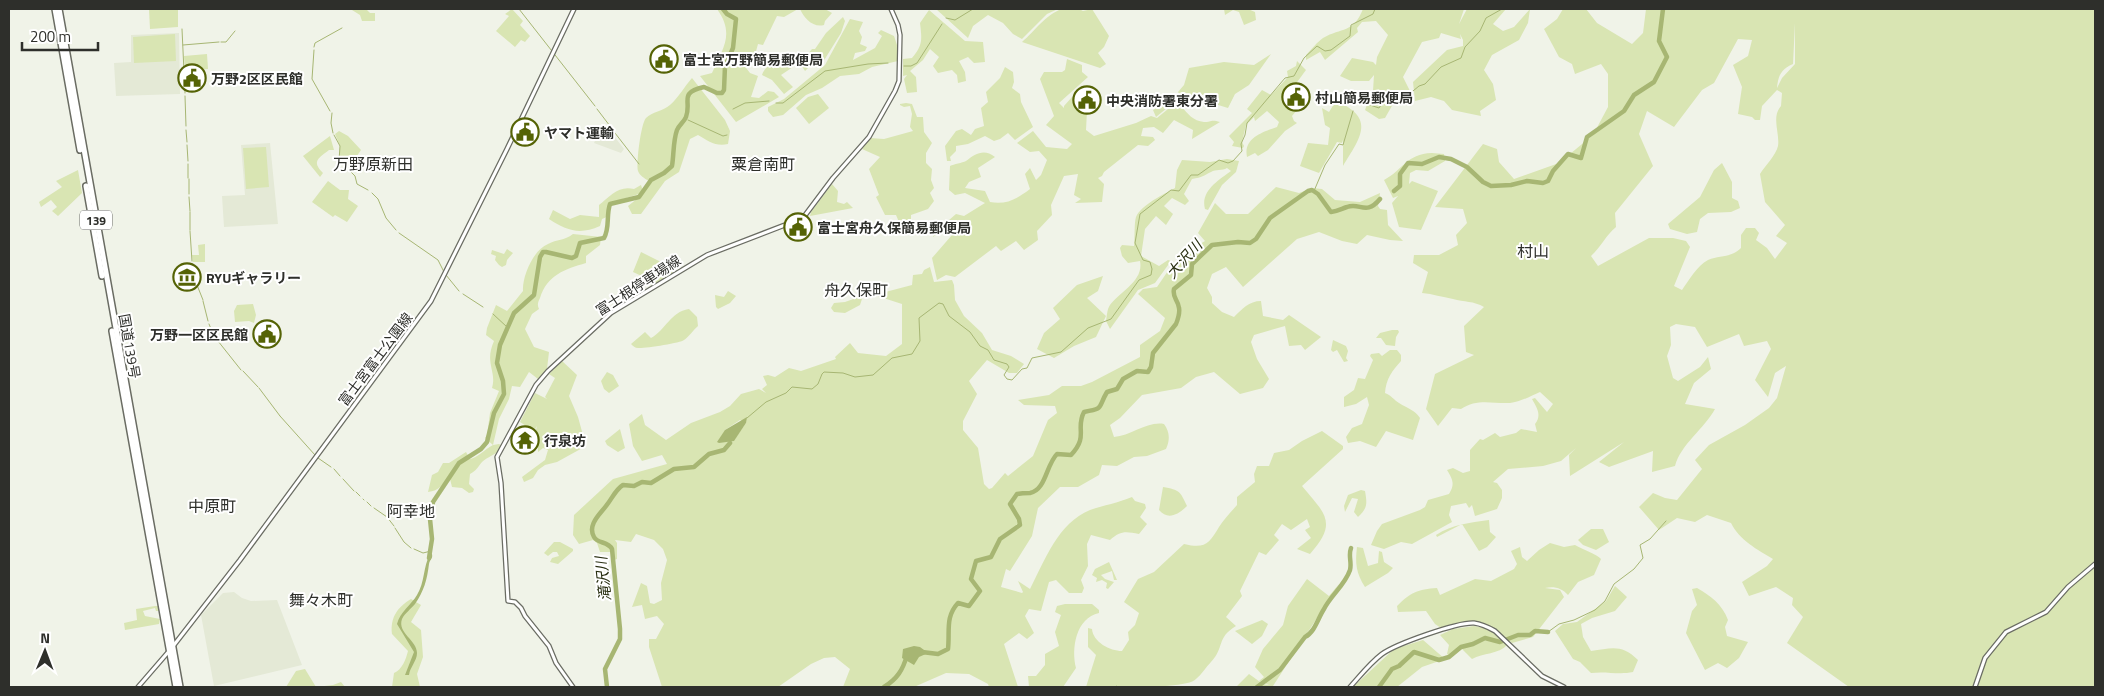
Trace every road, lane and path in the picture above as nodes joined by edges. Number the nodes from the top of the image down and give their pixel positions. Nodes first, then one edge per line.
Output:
1 (57, 9) edge
2 (574, 9) edge
3 (891, 9) edge
4 (2095, 564) edge
5 (171, 648) junction
6 (138, 687) edge
7 (176, 687) edge
8 (180, 687) edge
9 (573, 687) edge
10 (1350, 687) edge
11 (1564, 687) edge
12 (1975, 687) edge

1 - 5 highway, 国道139号 / 139
2 - 5 main road, 富士宮富士公園線
3 - 9 main road, 富士根停車場線
4 - 12 main road
5 - 6 main road, 富士宮富士公園線
5 - 7 highway, 国道139号 / 139
5 - 8 highway, 国道139号 / 139
10 - 11 main road

